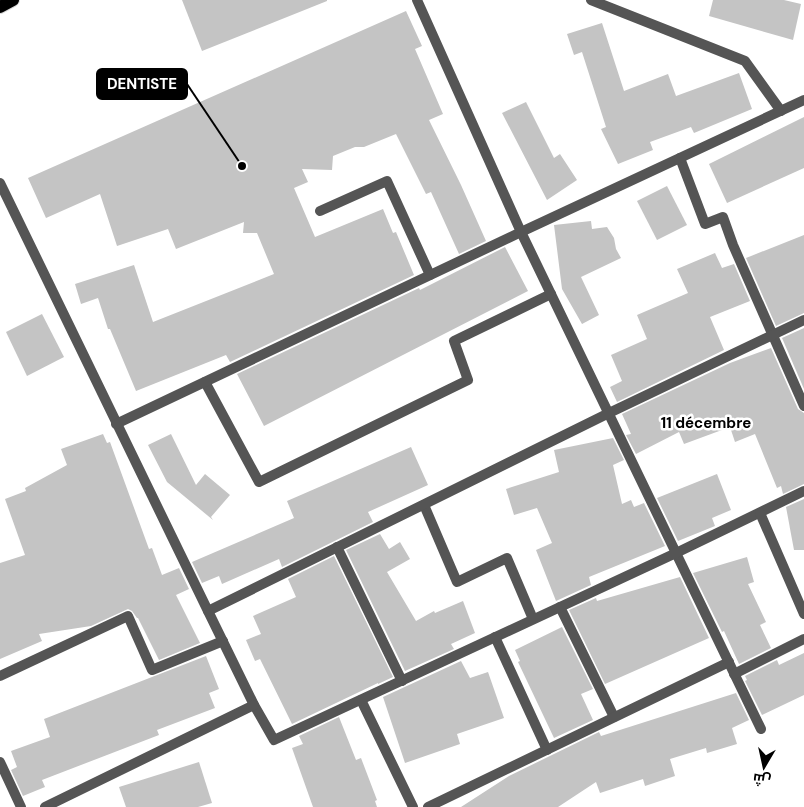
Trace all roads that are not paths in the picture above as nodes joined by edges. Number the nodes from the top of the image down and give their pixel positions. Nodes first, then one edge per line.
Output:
1 (13, 0) edge
2 (417, 0) edge
3 (591, 0) edge
4 (0, 7) edge
5 (804, 100) edge
6 (780, 111) junction
7 (680, 158) junction
8 (0, 183) edge
9 (320, 212) dead end
10 (521, 232) junction
11 (430, 275) junction
12 (551, 294) junction
13 (804, 320) edge
14 (772, 335) junction
15 (205, 382) junction
16 (804, 406) edge
17 (609, 413) junction
18 (116, 424) junction
19 (804, 491) edge
20 (424, 505) junction
21 (760, 512) junction
22 (338, 548) junction
23 (676, 553) junction
24 (560, 607) junction
25 (208, 611) junction
26 (804, 614) edge
27 (534, 619) junction
28 (495, 638) junction
29 (804, 639) edge
30 (223, 641) junction
31 (729, 662) junction
32 (734, 674) junction
33 (0, 676) edge
34 (402, 681) junction
35 (361, 700) junction
36 (254, 705) junction
37 (614, 718) junction
38 (761, 729) dead end
39 (547, 750) junction
40 (0, 762) edge
41 (21, 807) edge
42 (45, 807) edge
43 (413, 807) edge
44 (428, 807) edge

1 - 4 main road
2 - 10 street
3 - 6 street
5 - 6 street
6 - 7 street
7 - 10 street
7 - 14 street
8 - 18 street
9 - 11 street
10 - 11 street
10 - 12 street
11 - 15 street
12 - 15 street
12 - 17 street
13 - 14 street
14 - 16 street
14 - 17 street
15 - 18 street
17 - 20 street
17 - 23 street
18 - 25 street
19 - 21 street
20 - 22 street
20 - 27 street
21 - 23 street
21 - 26 street
22 - 25 street
22 - 34 street
23 - 24 street
23 - 31 street
24 - 27 street
24 - 37 street
25 - 30 street
27 - 28 street
28 - 34 street
28 - 39 street
29 - 32 street
30 - 33 street
30 - 36 street
31 - 32 street
31 - 37 street
32 - 38 street
34 - 35 street
35 - 36 street
35 - 43 street
36 - 42 street
37 - 39 street
39 - 44 street
40 - 41 street

